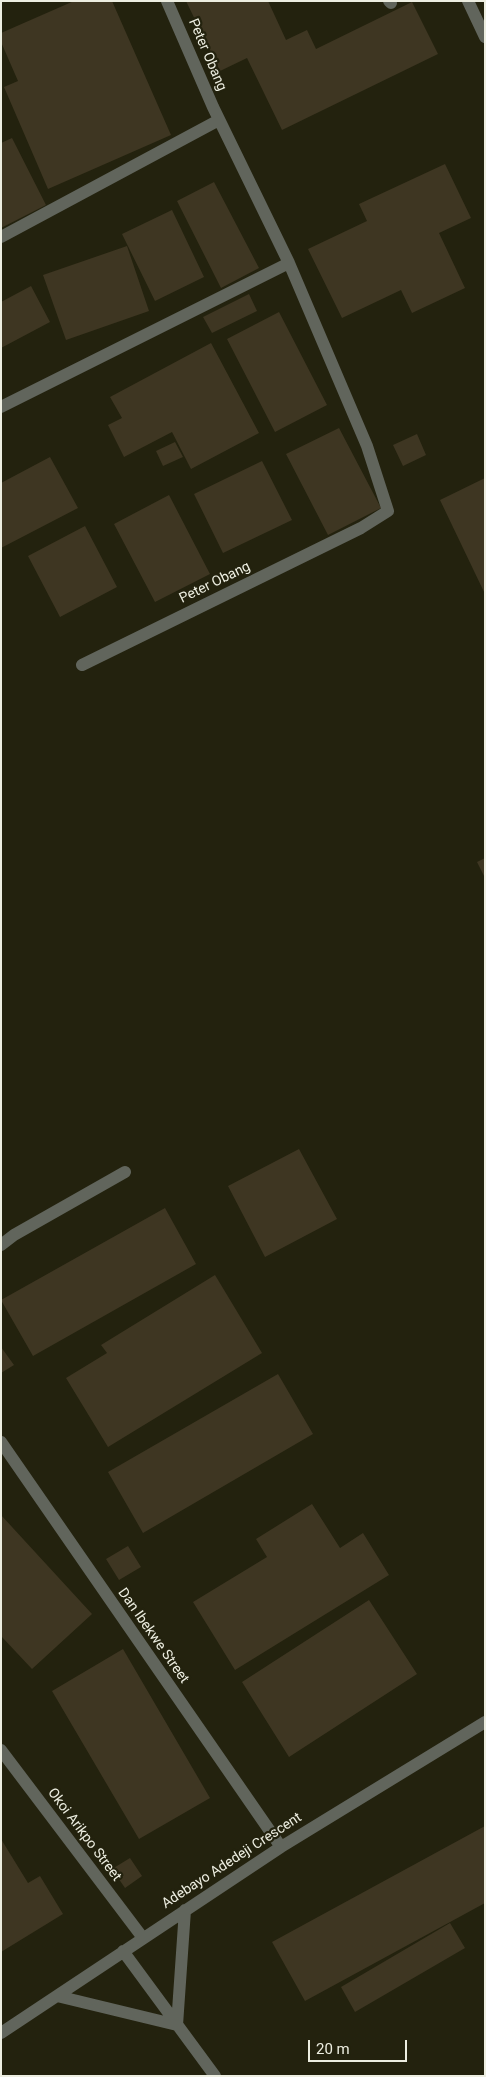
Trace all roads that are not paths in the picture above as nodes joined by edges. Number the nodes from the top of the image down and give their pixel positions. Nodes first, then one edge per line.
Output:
1 (167, 1) edge
2 (468, 1) edge
3 (485, 37) edge
4 (219, 120) junction
5 (1, 237) edge
6 (289, 263) junction
7 (1, 407) edge
8 (82, 665) dead end
9 (125, 1172) dead end
10 (1, 1245) edge
11 (1, 1442) edge
12 (485, 1722) edge
13 (1, 1750) edge
14 (281, 1847) junction
15 (185, 1910) junction
16 (143, 1938) junction
17 (123, 1951) junction
18 (56, 1996) junction
19 (178, 2025) junction
20 (1, 2033) edge
21 (215, 2076) edge

1 - 4 street, Peter Obang
2 - 3 street
4 - 5 street
4 - 6 street, Peter Obang
6 - 7 street
6 - 8 street, Peter Obang
9 - 10 street
11 - 14 street, Dan Ibekwe Street
12 - 14 street, Adebayo Adedeji Crescent
13 - 16 street, Okoi Arikpo Street
14 - 15 street, Adebayo Adedeji Crescent
15 - 16 street, Adebayo Adedeji Crescent
15 - 19 street
16 - 17 street, Adebayo Adedeji Crescent
17 - 18 street, Adebayo Adedeji Crescent
17 - 19 street
18 - 19 street
18 - 20 street, Adebayo Adedeji Crescent
19 - 21 street

